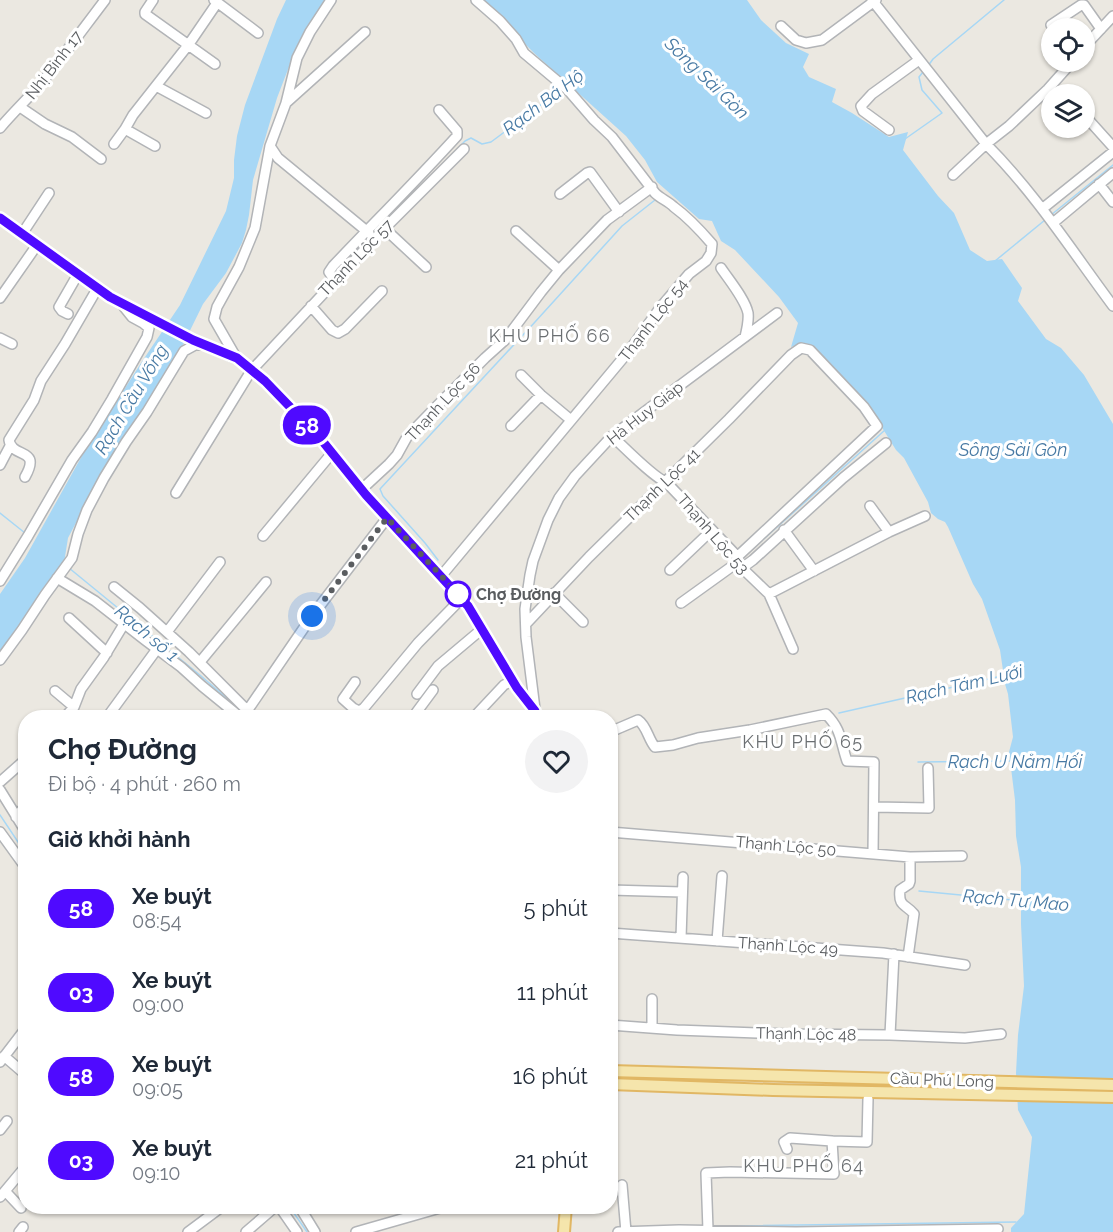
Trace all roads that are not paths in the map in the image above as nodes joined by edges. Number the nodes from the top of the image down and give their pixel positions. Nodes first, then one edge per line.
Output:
1 (105, 0) edge
2 (153, 0) edge
3 (331, 0) edge
4 (476, 0) edge
5 (216, 1) edge
6 (874, 1) edge
7 (1113, 16) edge
8 (1062, 18) edge
9 (1093, 18) edge
10 (1095, 21) edge
11 (781, 26) dead end
12 (1101, 30) junction
13 (364, 32) dead end
14 (258, 33) dead end
15 (1095, 36) edge
16 (189, 44) junction
17 (215, 63) dead end
18 (923, 65) junction
19 (1063, 72) edge
20 (156, 86) junction
21 (286, 103) junction
22 (20, 107) junction
23 (439, 110) dead end
24 (207, 113) dead end
25 (1095, 127) edge
26 (0, 128) edge
27 (125, 129) junction
28 (889, 130) dead end
29 (114, 144) dead end
30 (986, 144) junction
31 (155, 146) dead end
32 (270, 146) junction
33 (1113, 147) edge
34 (464, 149) dead end
35 (1113, 152) edge
36 (101, 159) dead end
37 (1113, 173) edge
38 (953, 176) dead end
39 (1100, 184) junction
40 (50, 193) dead end
41 (560, 194) dead end
42 (656, 194) junction
43 (1113, 202) edge
44 (619, 212) junction
45 (1048, 216) junction
46 (0, 219) edge
47 (384, 228) junction
48 (516, 231) dead end
49 (22, 234) junction
50 (371, 235) junction
51 (37, 245) junction
52 (426, 267) dead end
53 (721, 268) dead end
54 (559, 270) junction
55 (78, 274) junction
56 (97, 289) junction
57 (382, 291) dead end
58 (0, 298) edge
59 (120, 303) junction
60 (311, 306) junction
61 (1113, 306) edge
62 (777, 313) dead end
63 (68, 314) dead end
64 (746, 337) junction
65 (0, 338) edge
66 (12, 344) dead end
67 (207, 346) junction
68 (237, 358) junction
69 (251, 370) junction
70 (521, 375) dead end
71 (541, 395) junction
72 (571, 420) junction
73 (511, 426) dead end
74 (612, 436) junction
75 (886, 443) dead end
76 (10, 446) junction
77 (332, 453) junction
78 (0, 465) edge
79 (833, 468) junction
80 (25, 477) dead end
81 (843, 478) junction
82 (660, 479) junction
83 (362, 489) junction
84 (176, 493) dead end
85 (870, 506) dead end
86 (925, 516) dead end
87 (387, 518) junction
88 (712, 530) junction
89 (784, 530) junction
90 (889, 532) junction
91 (263, 536) dead end
92 (220, 562) dead end
93 (739, 563) junction
94 (670, 570) dead end
95 (814, 572) junction
96 (442, 575) junction
97 (57, 578) junction
98 (0, 580) edge
99 (266, 582) dead end
100 (114, 587) dead end
101 (554, 593) junction
102 (769, 594) junction
103 (462, 598) junction
104 (681, 603) dead end
105 (69, 618) dead end
106 (583, 622) dead end
107 (124, 624) junction
108 (526, 624) junction
109 (482, 628) junction
110 (167, 632) junction
111 (157, 649) junction
112 (793, 649) dead end
113 (107, 653) junction
114 (0, 660) edge
115 (200, 663) junction
116 (512, 681) junction
117 (355, 682) dead end
118 (433, 690) dead end
119 (55, 691) dead end
120 (417, 694) dead end
121 (74, 707) junction
122 (71, 710) edge
123 (113, 710) edge
124 (237, 710) edge
125 (241, 710) edge
126 (250, 710) edge
127 (356, 710) edge
128 (360, 710) edge
129 (417, 710) edge
130 (480, 710) edge
131 (533, 710) edge
132 (535, 710) edge
133 (618, 729) edge
134 (18, 766) edge
135 (928, 768) dead end
136 (0, 782) edge
137 (0, 790) edge
138 (874, 807) junction
139 (16, 817) joint
140 (18, 820) edge
141 (0, 832) edge
142 (618, 833) edge
143 (873, 854) junction
144 (962, 856) dead end
145 (18, 857) edge
146 (910, 857) junction
147 (722, 876) dead end
148 (683, 878) dead end
149 (618, 890) edge
150 (682, 892) junction
151 (618, 934) edge
152 (681, 938) junction
153 (717, 941) junction
154 (894, 954) junction
155 (908, 957) junction
156 (965, 965) dead end
157 (652, 999) dead end
158 (618, 1026) edge
159 (652, 1028) junction
160 (1001, 1034) dead end
161 (890, 1035) junction
162 (18, 1038) edge
163 (2, 1059) edge
164 (18, 1070) edge
165 (618, 1071) edge
166 (618, 1084) edge
167 (1113, 1085) edge
168 (1113, 1097) edge
169 (868, 1100) dead end
170 (7, 1120) dead end
171 (0, 1130) edge
172 (832, 1141) junction
173 (787, 1149) dead end
174 (18, 1175) edge
175 (622, 1185) dead end
176 (2, 1194) edge
177 (18, 1206) edge
178 (212, 1214) edge
179 (272, 1214) edge
180 (284, 1214) edge
181 (303, 1214) edge
182 (419, 1214) edge
183 (565, 1214) edge
184 (998, 1229) dead end
185 (708, 1230) junction
186 (844, 1231) edge
187 (887, 1231) edge
188 (188, 1232) edge
189 (246, 1232) edge
190 (297, 1232) edge
191 (315, 1232) edge
192 (356, 1232) edge
193 (564, 1232) edge
194 (618, 1232) edge
195 (626, 1232) edge

1 - 22 street, Nhị Bình 17
2 - 16 street
3 - 21 street
4 - 42 street, Thạnh Lộc 54
5 - 14 street
5 - 16 street
6 - 11 street
6 - 18 street
7 - 12 street
8 - 9 street
10 - 12 street
12 - 15 street
13 - 21 street
16 - 17 street
16 - 20 street
18 - 28 street
18 - 30 street
19 - 30 street
20 - 24 street
20 - 27 street
21 - 32 street
22 - 26 street, Nhị Bình 17
22 - 36 street
23 - 50 street
25 - 33 street
27 - 29 street
27 - 31 street
30 - 38 street
30 - 45 street
32 - 50 street
32 - 68 street
34 - 47 street, Thạnh Lộc 57
35 - 45 street
37 - 39 street
39 - 43 street
39 - 45 street
40 - 49 street
41 - 44 street
42 - 44 street, Thạnh Lộc 56
42 - 72 street, Thạnh Lộc 54
44 - 54 street, Thạnh Lộc 56
45 - 61 street
46 - 49 street
47 - 50 street, Thạnh Lộc 57
47 - 52 street
48 - 54 street
49 - 51 street
50 - 60 street, Thạnh Lộc 57
51 - 55 street
51 - 58 street
53 - 64 street
54 - 83 street, Thạnh Lộc 56
55 - 56 street
55 - 63 street
56 - 59 street
56 - 76 street
57 - 60 street
59 - 67 street
59 - 98 street
60 - 69 street, Thạnh Lộc 57
62 - 64 street, Hà Huy Giáp
64 - 74 street, Hà Huy Giáp
65 - 66 street
67 - 68 street
67 - 97 street
68 - 69 street
69 - 77 street
69 - 84 street, Thạnh Lộc 57
70 - 71 street
71 - 72 street
71 - 73 street
72 - 96 street, Thạnh Lộc 54
74 - 82 street, Thạnh Lộc 53
74 - 108 street, Hà Huy Giáp
75 - 81 street
76 - 78 street
76 - 80 street
77 - 83 street
77 - 91 street
79 - 81 street
79 - 82 street, Thạnh Lộc 41
79 - 93 street
81 - 89 street
82 - 88 street, Thạnh Lộc 53
82 - 101 street, Thạnh Lộc 41
83 - 87 street
85 - 90 street
86 - 90 street
87 - 96 street
87 - 126 street
88 - 93 street, Thạnh Lộc 53
88 - 94 street
89 - 93 street
89 - 95 street
90 - 95 street
92 - 110 street
93 - 102 street, Thạnh Lộc 53
93 - 104 street
95 - 102 street
96 - 103 street
97 - 107 street
97 - 114 street
99 - 115 street
100 - 110 street
101 - 106 street
101 - 108 street, Thạnh Lộc 41
102 - 112 street, Thạnh Lộc 53
103 - 109 street
103 - 128 street
105 - 113 street
107 - 111 street
107 - 113 street
108 - 132 street, Hà Huy Giáp
109 - 116 street
109 - 120 street
110 - 115 street
111 - 123 street
111 - 124 street
113 - 121 street
115 - 125 street
116 - 130 street
116 - 131 street
117 - 127 street
118 - 129 street
119 - 121 street
121 - 122 street
133 - 138 street
134 - 136 street
135 - 138 street
137 - 139 street
138 - 143 street
139 - 140 street
141 - 145 street
142 - 143 street, Thạnh Lộc 50
143 - 146 street, Thạnh Lộc 50
144 - 146 street, Thạnh Lộc 50
146 - 155 street
147 - 153 street
148 - 150 street
149 - 150 street
150 - 152 street
151 - 152 street, Thạnh Lộc 49
152 - 153 street, Thạnh Lộc 49
153 - 154 street, Thạnh Lộc 49
154 - 155 street, Thạnh Lộc 49
154 - 161 street
155 - 156 street, Thạnh Lộc 49
157 - 159 street
158 - 159 street, Thạnh Lộc 48
159 - 161 street, Thạnh Lộc 48
160 - 161 street, Thạnh Lộc 48
162 - 163 street
163 - 164 street
165 - 167 main road, Cầu Phú Long
166 - 168 main road, Cầu Phú Long
169 - 172 street
170 - 171 street
172 - 173 street
172 - 185 street
174 - 176 street
175 - 195 street
176 - 177 street
178 - 188 street
179 - 189 street
180 - 190 street
181 - 191 street
182 - 192 street
183 - 193 main road
184 - 187 street
185 - 186 street
185 - 195 street
186 - 187 street
194 - 195 street

